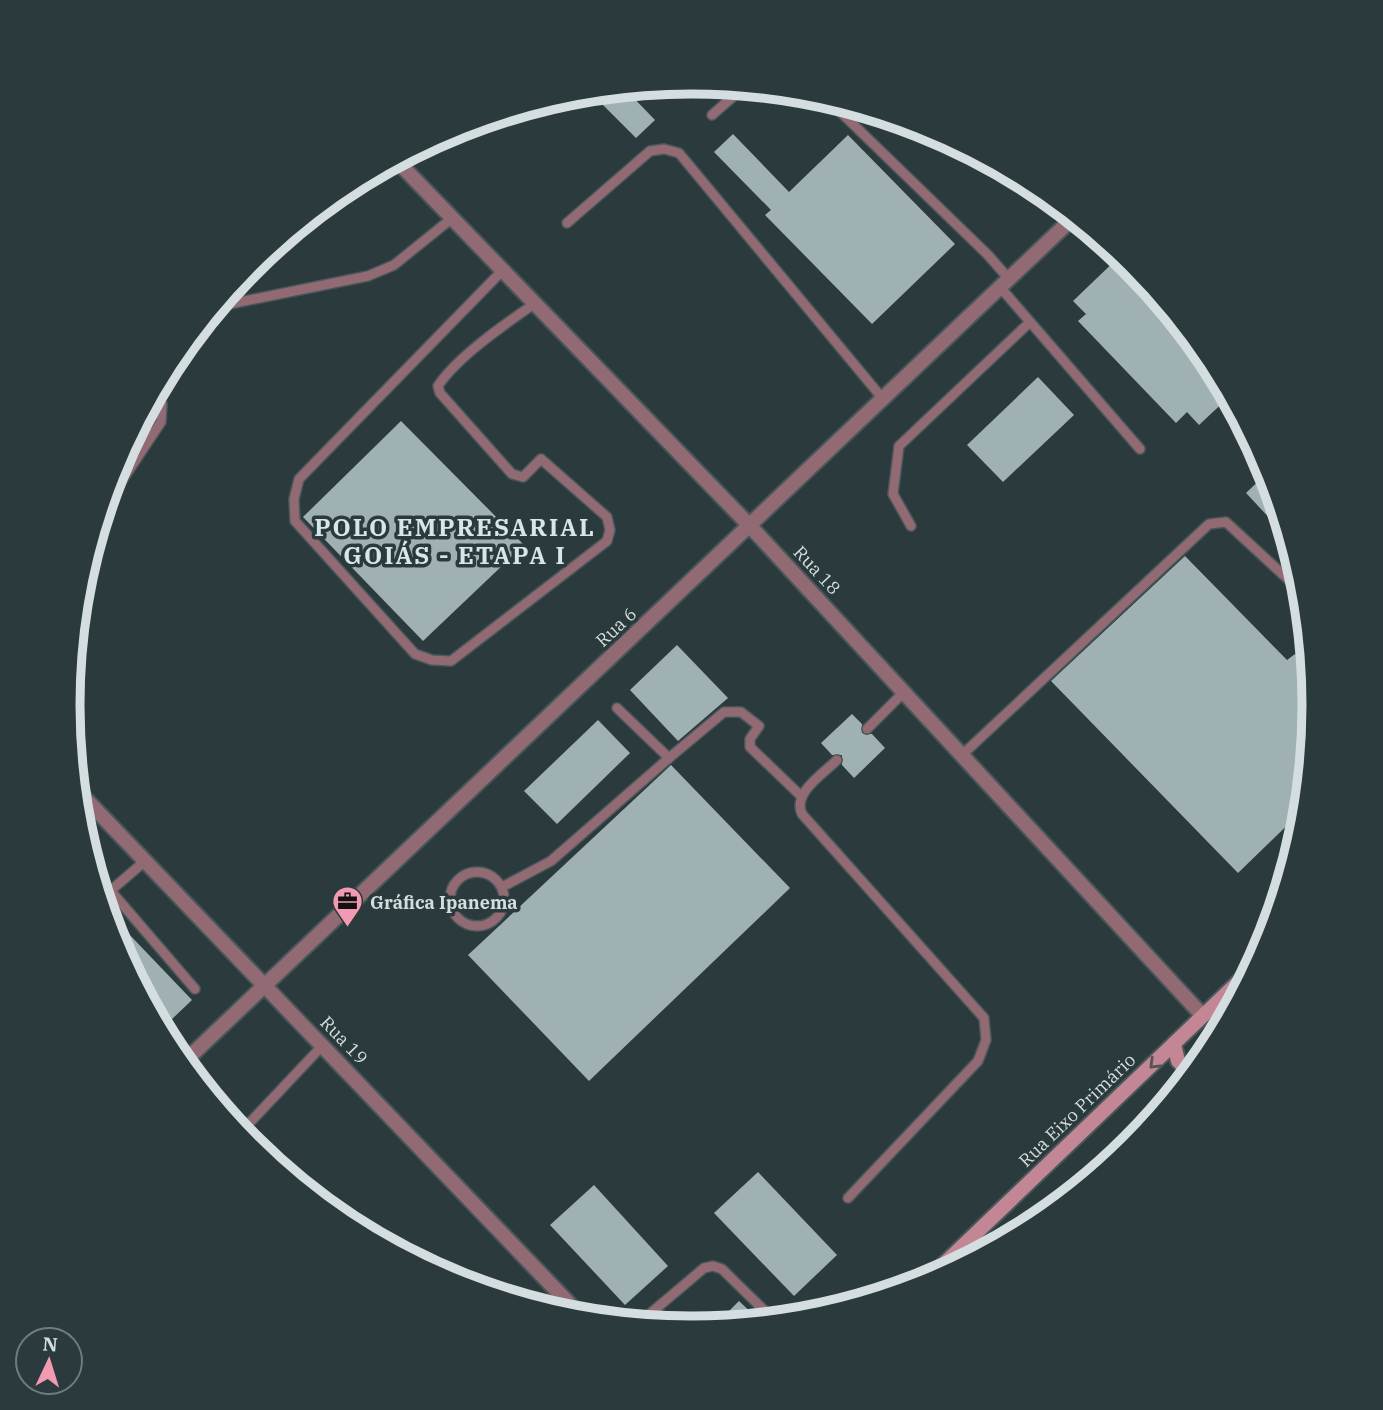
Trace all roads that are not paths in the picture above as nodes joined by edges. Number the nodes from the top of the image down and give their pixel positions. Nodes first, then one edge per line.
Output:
1 (735, 95) edge
2 (842, 113) edge
3 (712, 116) dead end
4 (402, 167) edge
5 (450, 219) junction
6 (567, 223) dead end
7 (1067, 224) edge
8 (501, 272) junction
9 (1005, 283) junction
10 (231, 304) edge
11 (534, 304) junction
12 (1030, 322) junction
13 (883, 399) junction
14 (160, 402) edge
15 (1140, 449) dead end
16 (125, 475) edge
17 (750, 526) junction
18 (911, 526) dead end
19 (1290, 581) edge
20 (904, 692) junction
21 (617, 708) dead end
22 (867, 729) dead end
23 (962, 755) junction
24 (669, 758) junction
25 (837, 760) dead end
26 (801, 796) junction
27 (89, 802) edge
28 (145, 861) junction
29 (502, 887) junction
30 (110, 890) joint
31 (265, 985) junction
32 (195, 989) dead end
33 (1230, 993) edge
34 (1202, 1015) junction
35 (1174, 1044) junction
36 (323, 1045) junction
37 (191, 1055) edge
38 (1184, 1067) edge
39 (248, 1125) edge
40 (848, 1198) dead end
41 (950, 1258) edge
42 (569, 1303) edge
43 (766, 1312) edge
44 (649, 1315) edge

1 - 3 lane
2 - 9 lane
4 - 5 street, Rua 18
5 - 8 street, Rua 18
5 - 10 lane
6 - 13 lane
7 - 9 street, Rua 6
8 - 11 street, Rua 18
8 - 11 lane
9 - 12 lane
9 - 13 street, Rua 6
11 - 17 street, Rua 18
12 - 15 lane
12 - 18 lane
13 - 17 street, Rua 6
14 - 16 lane
17 - 20 street, Rua 18
17 - 31 street, Rua 6
19 - 23 lane
20 - 22 lane
20 - 23 street, Rua 18
21 - 24 lane
23 - 34 street, Rua 18
24 - 26 lane
24 - 29 lane
25 - 26 lane
26 - 40 lane
27 - 28 street, Rua 19
28 - 30 lane
28 - 31 street, Rua 19
29 - 29 lane
30 - 32 lane
31 - 36 street, Rua 19
31 - 37 street, Rua 6
33 - 34 street, Rua Eixo Primário
34 - 35 street, Rua Eixo Primário
35 - 38 street
35 -> 41 street, Rua Eixo Primário
36 - 39 lane
36 - 42 street, Rua 19
43 - 44 lane

